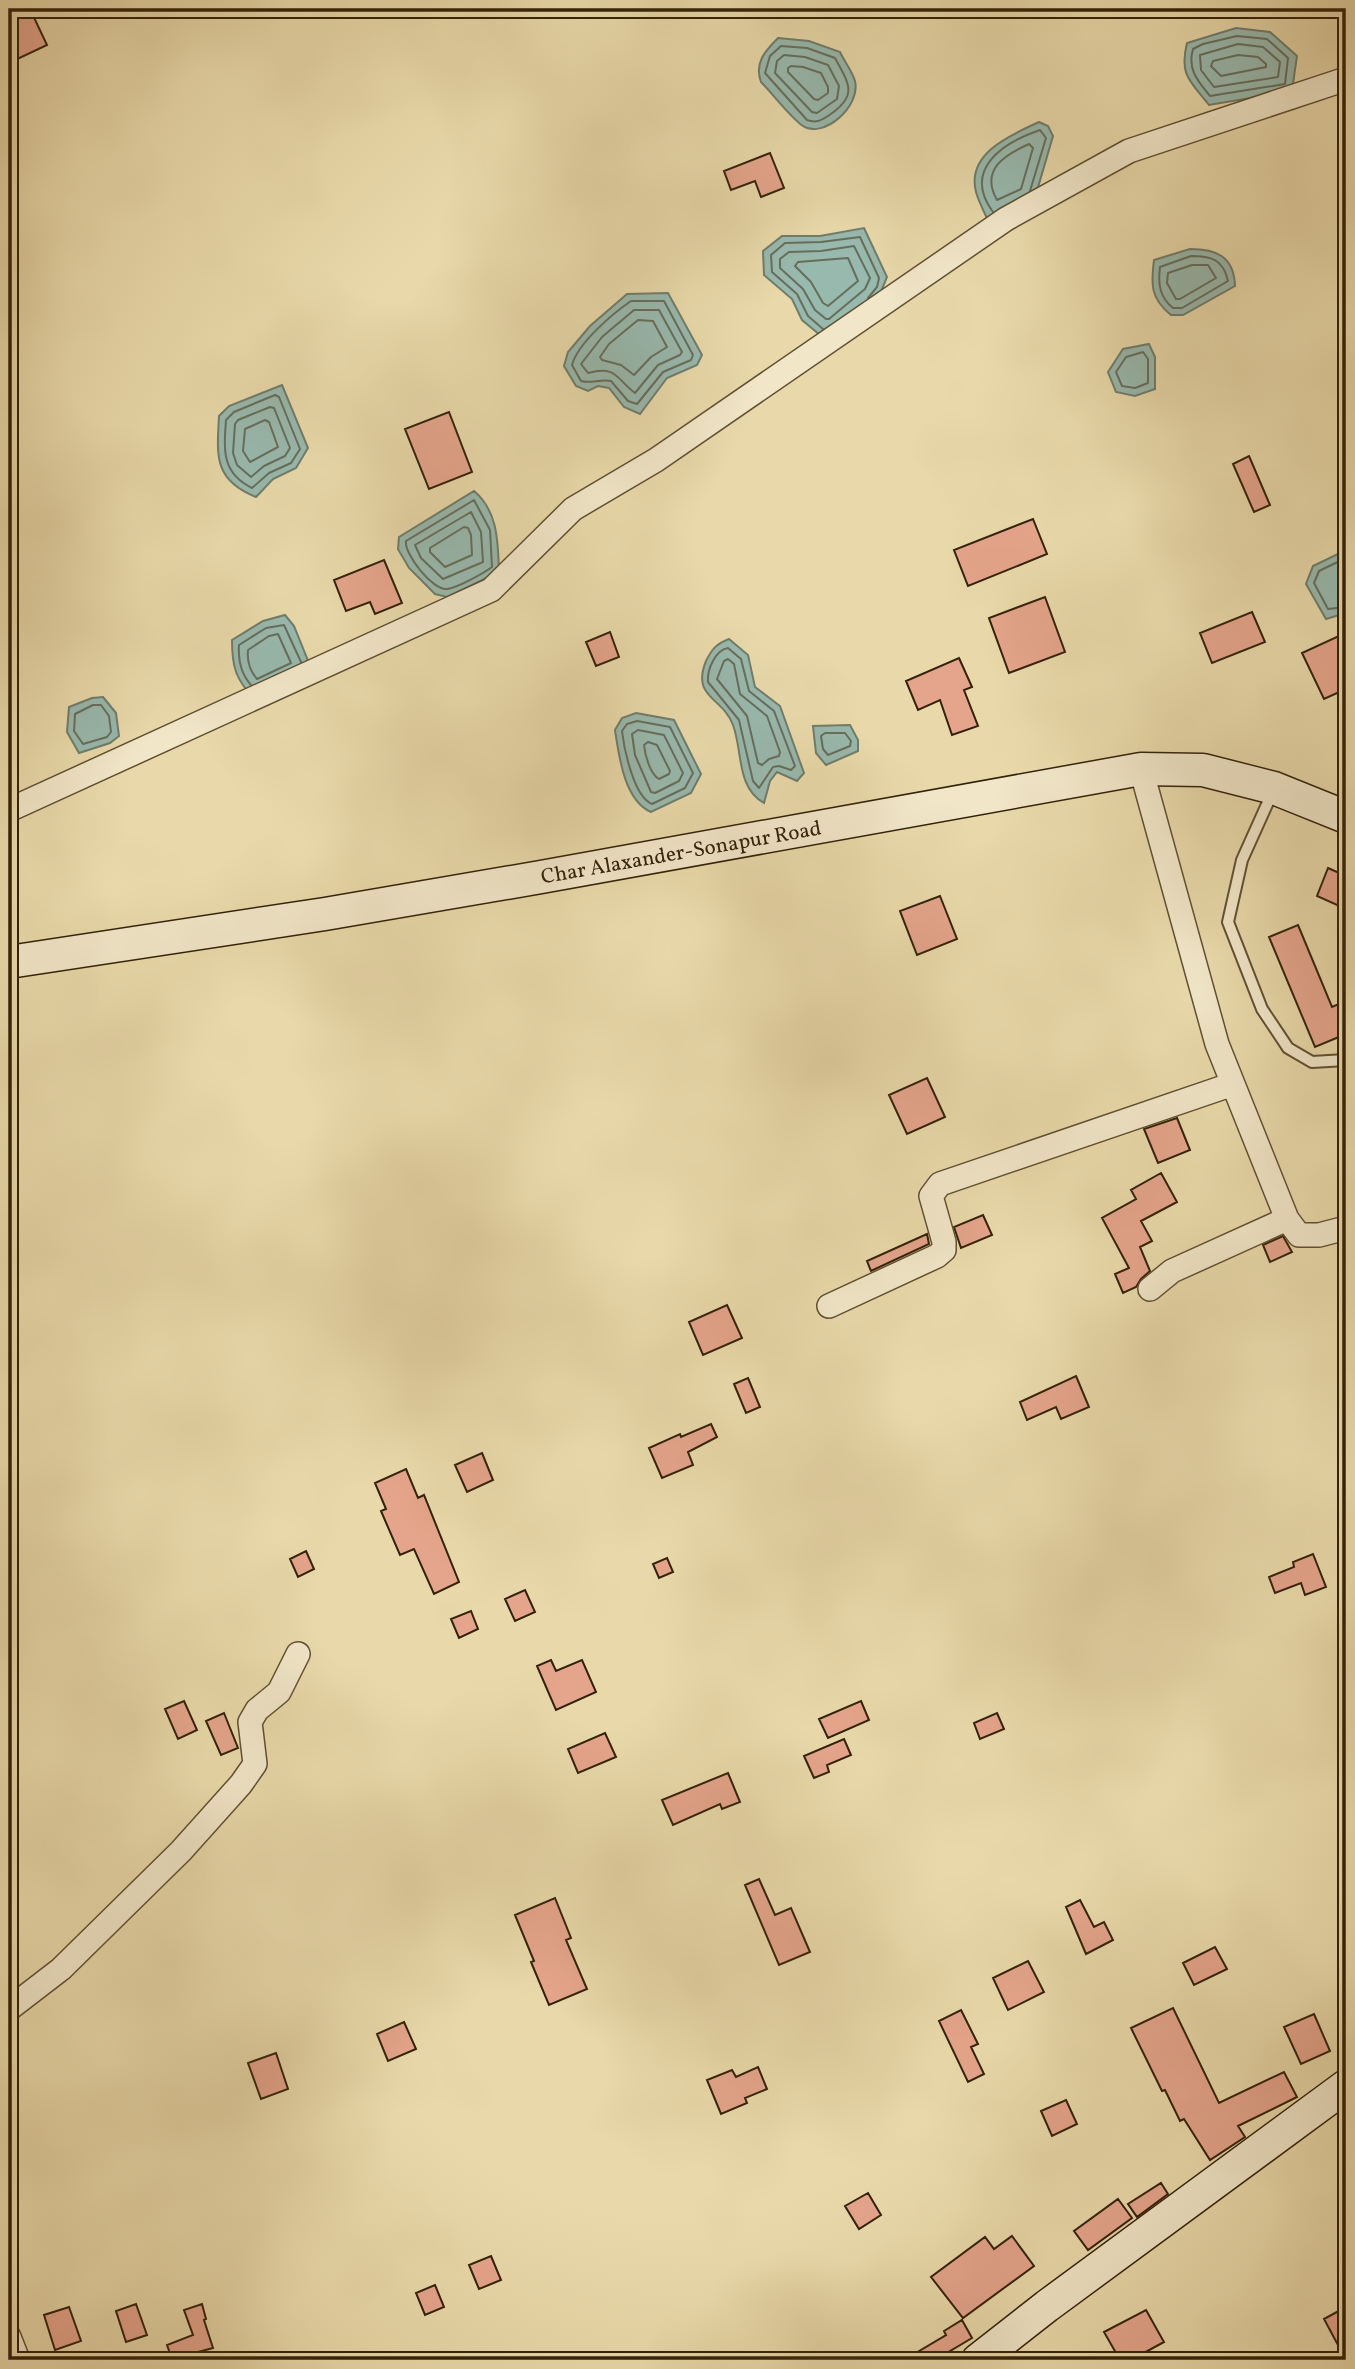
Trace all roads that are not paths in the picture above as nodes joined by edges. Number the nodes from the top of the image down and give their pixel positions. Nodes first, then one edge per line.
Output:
1 (1346, 79) edge
2 (1141, 769) junction
3 (1274, 788) junction
4 (9, 810) edge
5 (1346, 817) edge
6 (9, 962) edge
7 (1346, 1060) edge
8 (1233, 1084) junction
9 (1287, 1219) junction
10 (1344, 1234) edge
11 (1150, 1289) dead end
12 (829, 1306) dead end
13 (298, 1654) dead end
14 (9, 2009) edge
15 (1346, 2086) edge
16 (9, 2337) edge
17 (18, 2360) edge
18 (978, 2360) edge

1 - 4 street
2 - 3 main road, Char Alaxander-Sonapur Road
2 - 6 main road, Char Alaxander-Sonapur Road
2 - 8 street
3 - 5 main road, Char Alaxander-Sonapur Road
3 - 7 lane
8 - 9 street
8 - 12 street
9 - 10 street
9 - 11 street
13 - 14 street
15 - 18 main road
16 - 17 street

